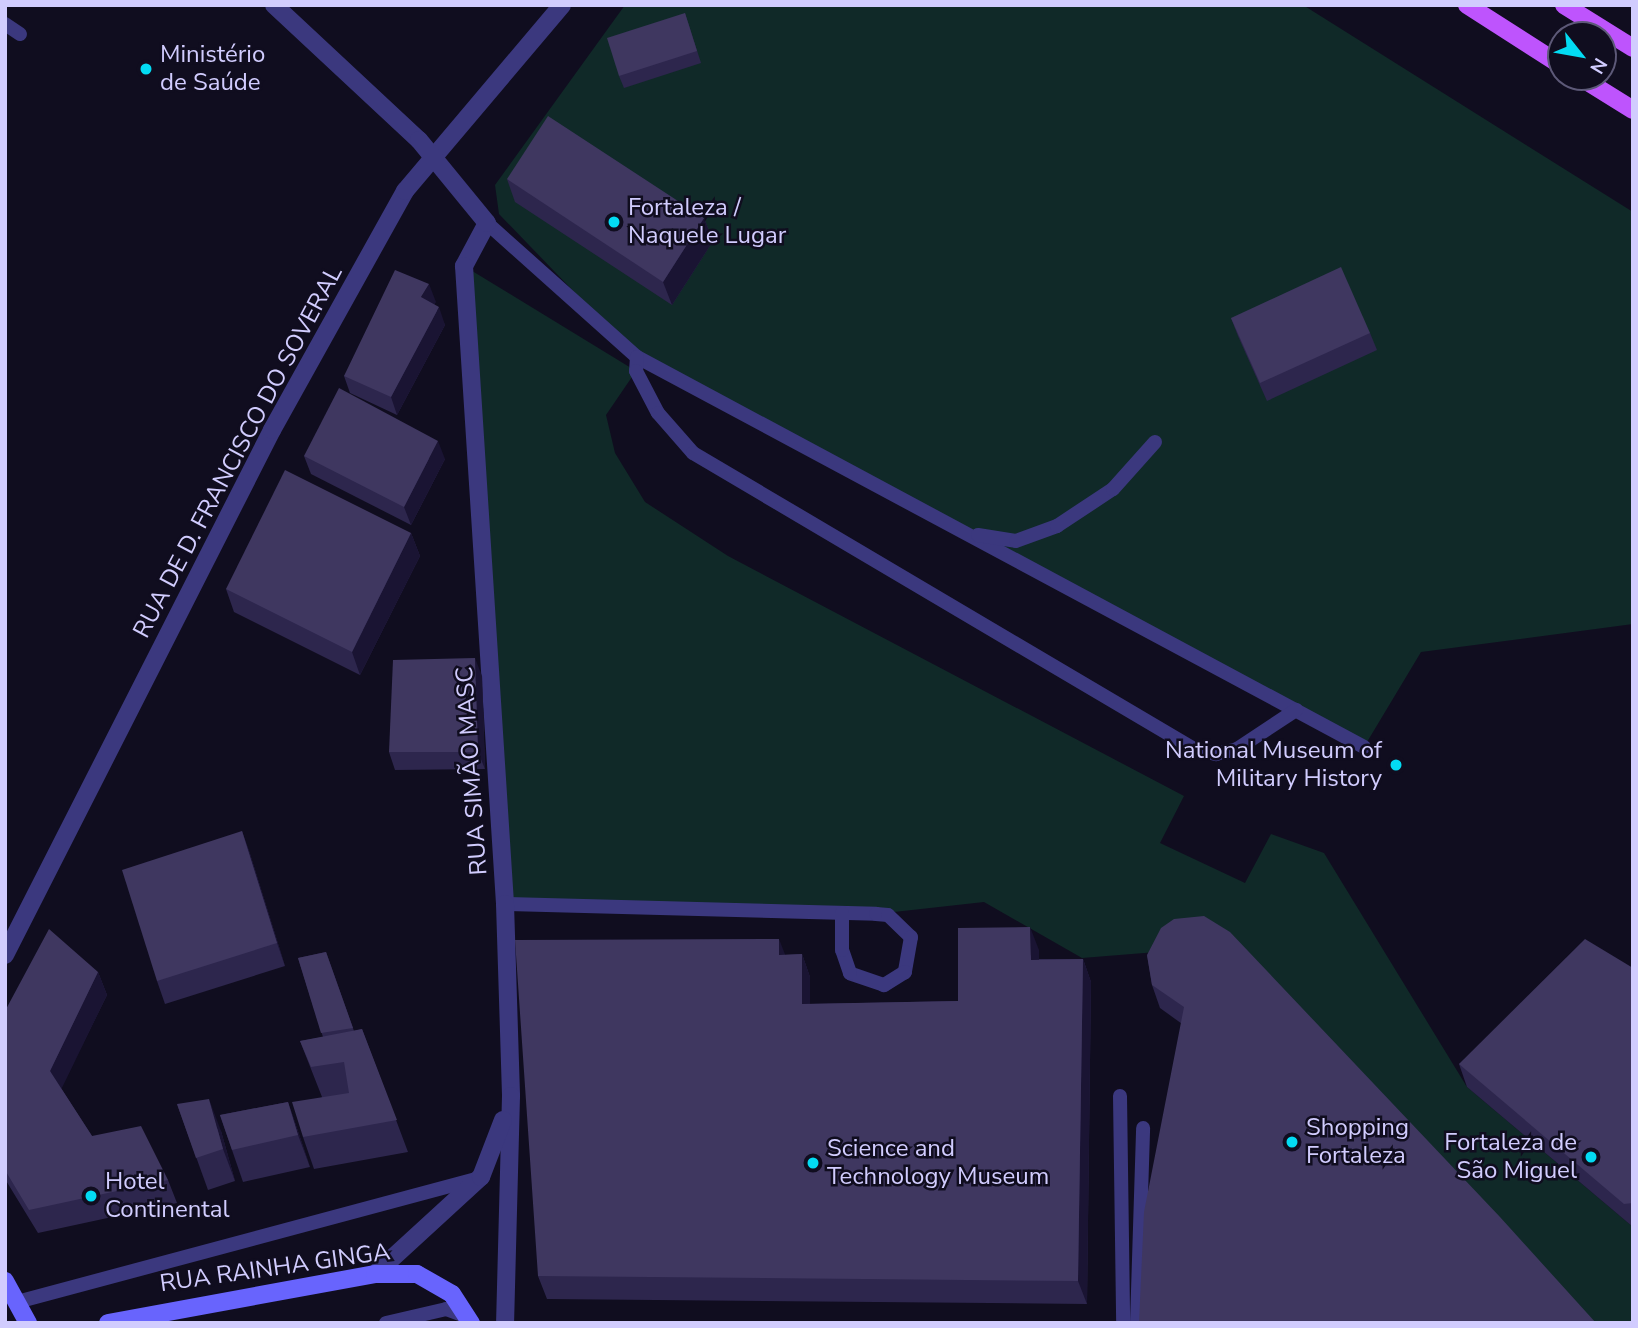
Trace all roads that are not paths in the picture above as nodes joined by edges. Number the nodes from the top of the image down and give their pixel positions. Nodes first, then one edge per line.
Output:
1 (274, 5) edge
2 (562, 5) edge
3 (1467, 5) edge
4 (1564, 5) edge
5 (5, 24) edge
6 (20, 34) dead end
7 (1633, 48) edge
8 (1547, 56) edge
9 (1602, 91) edge
10 (1633, 110) edge
11 (486, 223) junction
12 (637, 357) junction
13 (1155, 442) dead end
14 (966, 533) junction
15 (1296, 710) junction
16 (1364, 747) dead end
17 (505, 904) junction
18 (842, 913) junction
19 (5, 955) edge
20 (1120, 1096) dead end
21 (511, 1097) junction
22 (1143, 1128) dead end
23 (481, 1177) junction
24 (375, 1274) junction
25 (5, 1281) edge
26 (17, 1301) junction
27 (469, 1320) edge
28 (116, 1322) edge
29 (28, 1323) edge
30 (386, 1323) edge
31 (505, 1323) edge
32 (1123, 1323) edge
33 (1137, 1323) edge

1 - 11 street, bridge
2 - 19 street, RUA DE D. FRANCISCO DO SOVERAL
3 - 8 main road
4 - 7 main road
5 - 6 lane
9 - 10 main road
11 - 12 lane
11 - 17 street, RUA SIMÃO MASC
12 - 14 lane
12 - 15 lane
13 - 14 lane
14 - 15 lane
15 - 16 lane
17 - 18 lane
17 - 21 street, RUA SIMÃO MASC
18 - 18 lane
20 - 32 lane
21 - 23 street
21 - 31 street, RUA SIMÃO MASC
22 - 33 lane
23 - 24 street
23 - 26 lane
24 - 27 street, RUA RAINHA GINGA
24 - 28 street, RUA RAINHA GINGA
25 - 26 street
26 - 29 street
27 - 30 lane

